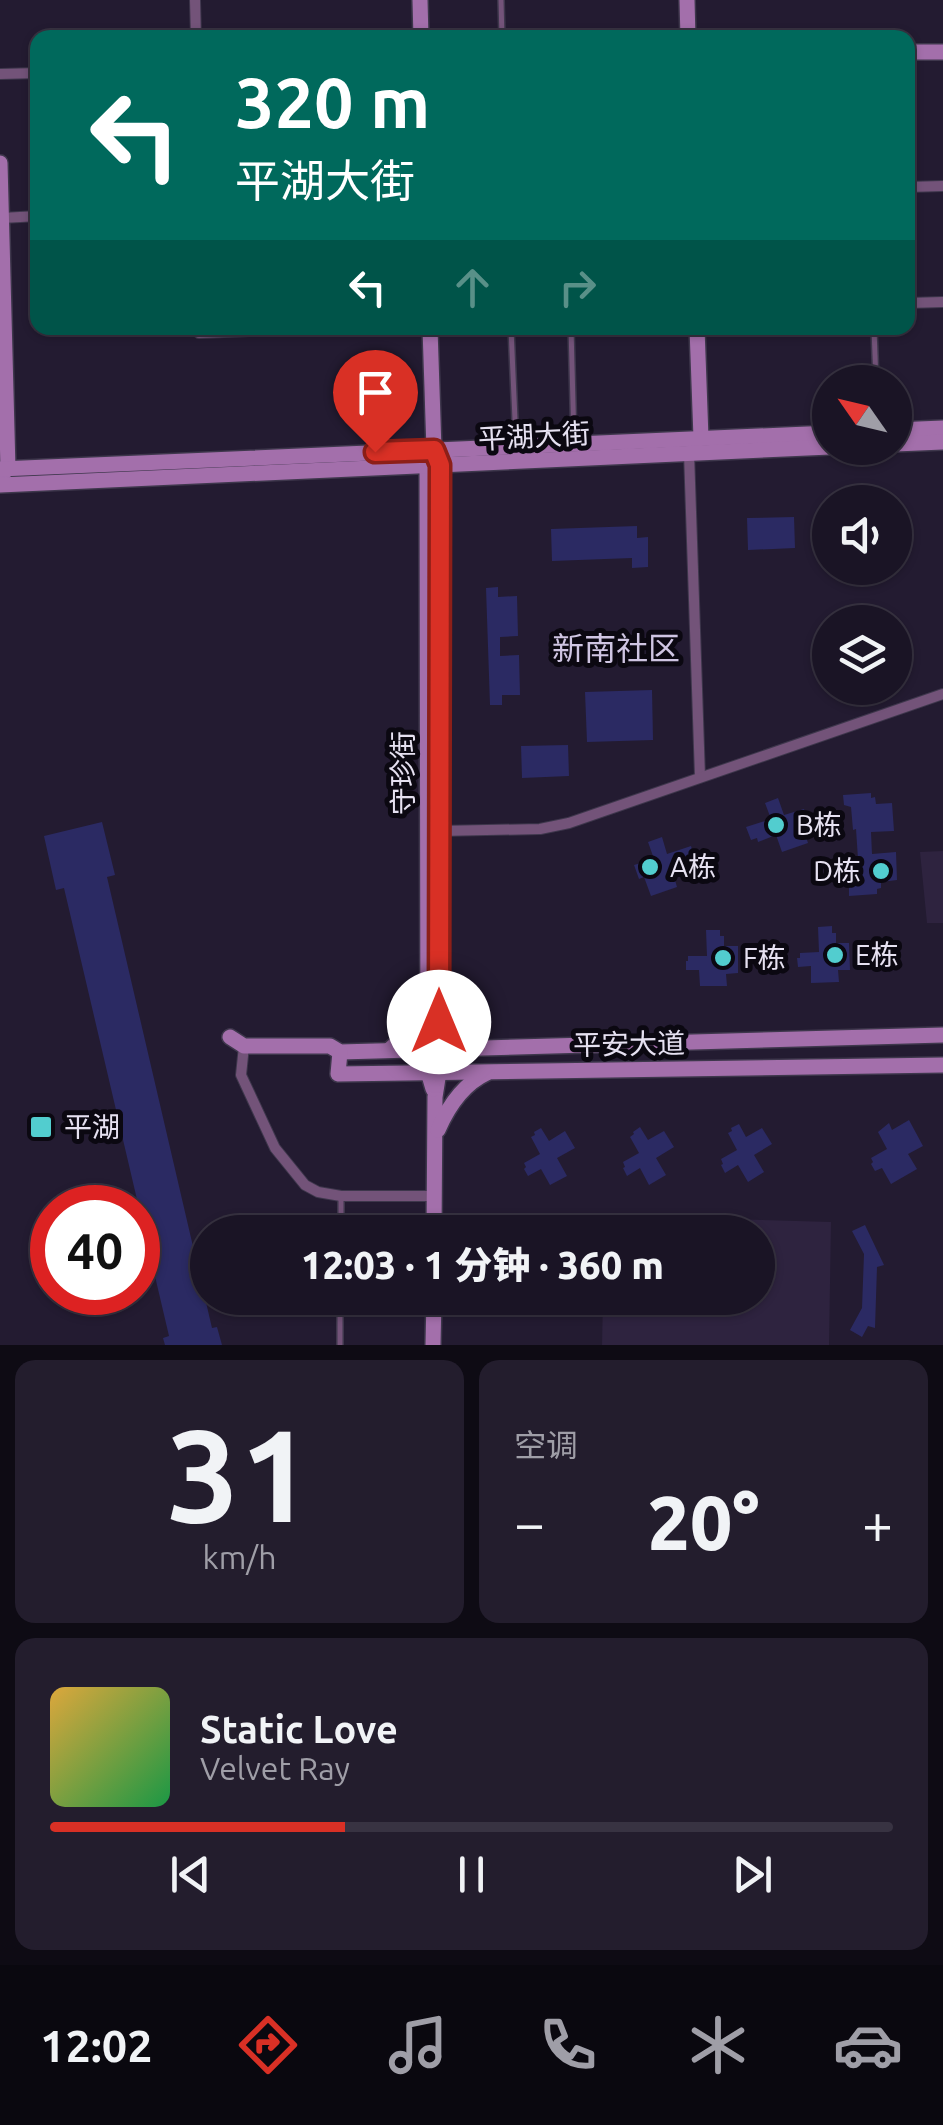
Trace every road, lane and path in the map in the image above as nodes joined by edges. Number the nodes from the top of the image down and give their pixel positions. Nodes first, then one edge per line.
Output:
1 (195, 0) edge
2 (420, 0) edge
3 (501, 0) edge
4 (687, 0) edge
5 (196, 30) edge
6 (421, 30) edge
7 (502, 30) edge
8 (688, 30) edge
9 (915, 52) edge
10 (943, 52) edge
11 (30, 73) edge
12 (0, 74) edge
13 (0, 163) edge
14 (943, 186) edge
15 (915, 187) edge
16 (30, 216) edge
17 (2, 218) edge
18 (943, 302) edge
19 (915, 304) edge
20 (430, 335) edge
21 (511, 335) edge
22 (571, 335) edge
23 (697, 335) edge
24 (874, 335) edge
25 (875, 365) edge
26 (943, 428) edge
27 (912, 429) edge
28 (812, 433) edge
29 (701, 438) junction
30 (943, 442) edge
31 (912, 443) edge
32 (574, 444) junction
33 (516, 446) junction
34 (812, 448) edge
35 (689, 453) junction
36 (434, 460) junction
37 (3, 471) edge
38 (0, 485) edge
39 (943, 694) edge
40 (700, 777) junction
41 (439, 831) junction
42 (434, 1004) junction
43 (943, 1035) edge
44 (230, 1037) dead end
45 (244, 1046) junction
46 (484, 1048) junction
47 (433, 1050) junction
48 (388, 1051) junction
49 (340, 1052) junction
50 (943, 1065) edge
51 (433, 1072) junction
52 (491, 1072) junction
53 (434, 1138) junction
54 (341, 1196) junction
55 (434, 1196) junction
56 (341, 1215) edge
57 (434, 1215) edge
58 (340, 1315) edge
59 (434, 1315) edge
60 (340, 1345) edge
61 (434, 1345) edge

1 - 5 street
2 - 6 street
3 - 7 lane
4 - 8 street
9 - 10 street
11 - 12 street
13 - 17 street
14 - 15 street
16 - 17 street
17 - 37 street
18 - 19 street
20 - 36 street, 守珍街
21 - 33 lane
22 - 32 lane
23 - 29 street
24 - 25 lane
26 - 27 street
28 - 29 street, 平湖大街
29 - 32 street, 平湖大街
30 - 31 street
32 - 33 street, 平湖大街
33 - 36 street, 平湖大街
34 - 35 street, 平湖大街
35 - 36 street, 平湖大街
35 - 40 street
36 - 37 street, 平湖大街
36 - 38 street, 平湖大街
36 - 41 street, 守珍街
36 - 42 street, 守珍街
39 - 40 street
40 - 41 street
41 - 42 street, 守珍街
42 - 46 street
42 - 47 street, 守珍街
42 - 48 street
43 - 46 street, 平安大道
44 - 45 street
45 - 49 street, 平安大道
45 - 54 street
46 - 47 street, 平安大道
47 - 48 street, 平安大道
47 - 51 street, 守珍街
48 - 49 street, 平安大道
49 - 51 street, 平安大道
50 - 52 street, 平安大道
51 - 52 street, 平安大道
51 - 53 street, 守珍街
52 - 53 street
53 - 55 street, 守珍街
54 - 55 street
54 - 56 lane
55 - 57 street, 守珍街
58 - 60 lane
59 - 61 street

